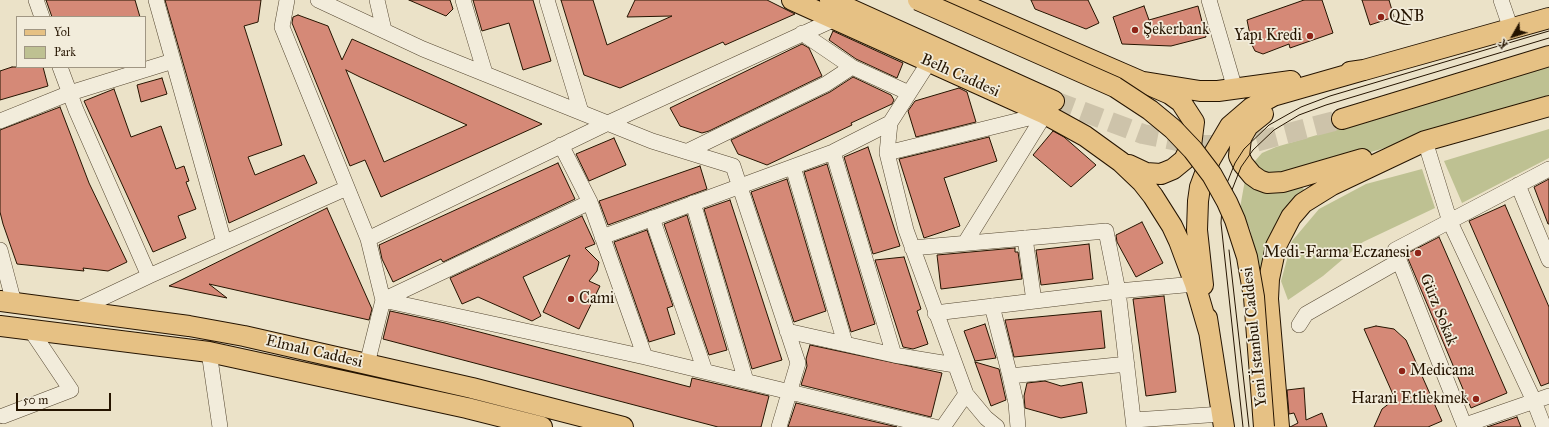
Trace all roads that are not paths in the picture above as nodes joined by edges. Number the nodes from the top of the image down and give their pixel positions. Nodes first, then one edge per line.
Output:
1 (36, 0) edge
2 (156, 0) edge
3 (287, 0) edge
4 (318, 0) edge
5 (377, 0) edge
6 (463, 0) edge
7 (548, 0) edge
8 (792, 0) edge
9 (918, 0) edge
10 (953, 0) edge
11 (1209, 0) edge
12 (1501, 0) edge
13 (832, 9) edge
14 (42, 16) edge
15 (1549, 18) edge
16 (1511, 29) junction
17 (384, 30) junction
18 (802, 33) junction
19 (1549, 56) edge
20 (173, 61) junction
21 (929, 62) junction
22 (852, 67) junction
23 (60, 68) edge
24 (1364, 70) junction
25 (485, 73) junction
26 (1138, 81) junction
27 (1235, 89) junction
28 (70, 93) junction
29 (909, 93) junction
30 (1549, 106) edge
31 (1050, 108) junction
32 (581, 112) junction
33 (1342, 119) tunnel mouth
34 (0, 120) edge
35 (608, 123) junction
36 (890, 123) junction
37 (1425, 141) junction
38 (561, 145) junction
39 (688, 151) junction
40 (833, 152) junction
41 (887, 153) junction
42 (1121, 162) junction
43 (793, 167) junction
44 (1549, 169) edge
45 (1518, 185) junction
46 (739, 186) junction
47 (347, 188) junction
48 (590, 202) junction
49 (693, 203) junction
50 (652, 218) junction
51 (1450, 222) junction
52 (602, 237) junction
53 (1025, 238) junction
54 (368, 239) junction
55 (224, 242) junction
56 (965, 244) junction
57 (912, 248) junction
58 (0, 250) edge
59 (1397, 256) junction
60 (1549, 260) edge
61 (149, 276) junction
62 (1195, 284) junction
63 (1118, 291) junction
64 (383, 300) junction
65 (1034, 301) junction
66 (7, 302) edge
67 (992, 306) junction
68 (75, 311) junction
69 (935, 313) junction
70 (1299, 325) dead end
71 (0, 326) edge
72 (30, 329) junction
73 (787, 331) junction
74 (1209, 332) junction
75 (845, 343) junction
76 (209, 352) junction
77 (894, 355) junction
78 (645, 357) junction
79 (367, 364) junction
80 (1127, 364) junction
81 (955, 365) junction
82 (705, 371) junction
83 (1010, 376) junction
84 (746, 381) junction
85 (789, 391) junction
86 (966, 394) junction
87 (1549, 396) edge
88 (1534, 401) junction
89 (3, 416) dead end
90 (1222, 423) edge
91 (1134, 424) edge
92 (1465, 426) edge
93 (220, 427) edge
94 (542, 427) edge
95 (623, 427) edge
96 (779, 427) edge
97 (935, 427) edge
98 (943, 427) edge
99 (998, 427) edge
100 (1018, 427) edge
101 (1264, 427) edge
102 (1279, 427) edge
103 (1544, 427) edge

1 - 14 street
2 - 20 street
3 - 47 street
4 - 17 street
5 - 17 street
6 - 25 street
7 - 32 street
8 - 13 main road, Belh Caddesi
9 - 101 main road, Yeni İstanbul Caddesi, bridge
10 - 26 main road
11 - 27 street
12 - 16 street
13 - 18 street
13 - 21 main road, Belh Caddesi
13 - 31 main road, Belh Caddesi
15 - 16 main road
16 - 24 main road
17 - 25 street
18 - 22 street
18 - 35 street
19 - 33 main road
20 - 28 street
20 - 55 street
21 - 29 street
21 - 31 main road, Belh Caddesi
22 - 29 street
22 - 39 street
23 - 28 street
24 - 27 main road
24 - 37 main road
24 - 74 main road
25 - 32 street
26 - 27 main road
26 - 42 main road
28 - 34 street
28 - 61 street
29 - 36 street
30 - 37 main road
31 - 41 street
31 - 42 main road, Belh Caddesi
31 - 56 street
32 - 35 street
35 - 38 street
35 - 39 street
36 - 40 street
36 - 41 street
37 - 51 street
37 - 102 main road
38 - 48 street
38 - 54 street
39 - 46 street
40 - 43 street
40 - 77 street
41 - 57 street
42 - 62 main road
43 - 46 street
43 - 75 street
44 - 45 street
45 - 51 street
45 - 60 street
46 - 49 street
46 - 73 street
47 - 54 street
47 - 55 street
48 - 52 street
48 - 64 street
49 - 50 street
49 - 84 street
50 - 52 street
50 - 82 street
51 - 59 street
51 - 88 street
52 - 78 street
53 - 56 street
53 - 63 street
53 - 65 street
54 - 64 street
55 - 61 street
56 - 57 street
57 - 69 street
58 - 66 street
59 - 70 street
59 - 92 street, Gürz Sokak
61 - 68 street
62 - 63 street
62 - 74 main road
63 - 65 street
63 - 80 street
64 - 78 street
64 - 79 street
65 - 67 street
66 - 68 main road, Elmalı Caddesi
67 - 69 street
67 - 83 street
68 - 79 main road, Elmalı Caddesi
69 - 81 street
71 - 72 main road, Elmalı Caddesi
72 - 76 main road, Elmalı Caddesi
72 - 89 street
73 - 75 street
73 - 85 street
74 - 90 main road
75 - 77 street
76 - 93 street
76 - 94 main road, Elmalı Caddesi
77 - 81 street
78 - 82 street
79 - 95 main road, Elmalı Caddesi
80 - 83 street
80 - 91 street
81 - 86 street
82 - 84 street
83 - 100 street
84 - 85 street
85 - 96 street
85 - 97 street
86 - 98 street
86 - 99 street
87 - 88 street
88 - 92 street
88 - 103 street
90 - 91 street

